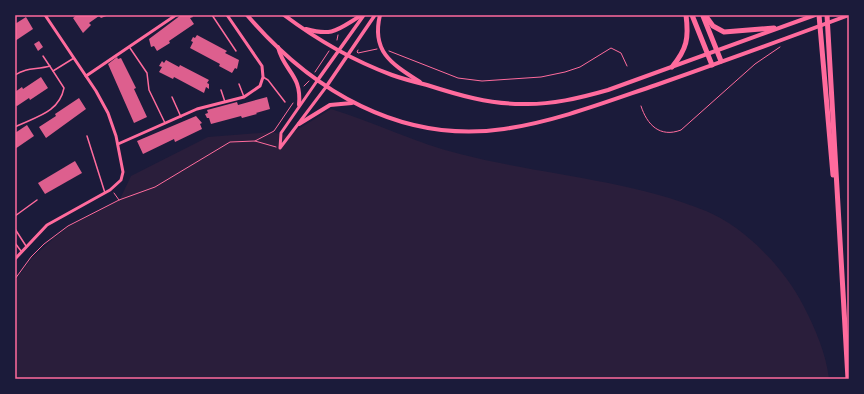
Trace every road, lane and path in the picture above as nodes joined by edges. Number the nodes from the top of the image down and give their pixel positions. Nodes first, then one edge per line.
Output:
1 (45, 15) edge
2 (176, 15) edge
3 (212, 15) edge
4 (227, 15) edge
5 (247, 15) edge
6 (284, 15) edge
7 (363, 15) edge
8 (375, 15) edge
9 (380, 15) edge
10 (686, 15) edge
11 (692, 15) edge
12 (704, 15) edge
13 (815, 15) edge
14 (818, 15) edge
15 (827, 15) edge
16 (849, 15) edge
17 (300, 27) junction
18 (774, 28) junction
19 (338, 35) dead end
20 (336, 42) dead end
21 (129, 46) junction
22 (782, 46) dead end
23 (278, 47) junction
24 (338, 50) junction
25 (358, 50) dead end
26 (376, 50) dead end
27 (388, 50) dead end
28 (717, 50) junction
29 (236, 51) dead end
30 (329, 51) dead end
31 (708, 54) junction
32 (348, 55) junction
33 (43, 56) dead end
34 (74, 58) junction
35 (721, 61) junction
36 (712, 64) junction
37 (50, 66) junction
38 (627, 66) dead end
39 (672, 67) junction
40 (316, 70) dead end
41 (53, 71) junction
42 (15, 75) edge
43 (86, 76) junction
44 (263, 77) junction
45 (317, 81) junction
46 (307, 83) dead end
47 (239, 84) dead end
48 (424, 84) junction
49 (303, 86) dead end
50 (326, 87) junction
51 (221, 90) dead end
52 (172, 97) dead end
53 (244, 98) junction
54 (225, 102) junction
55 (285, 102) dead end
56 (352, 102) junction
57 (299, 105) junction
58 (641, 106) dead end
59 (290, 111) dead end
60 (181, 117) junction
61 (166, 124) junction
62 (299, 124) junction
63 (15, 127) edge
64 (87, 136) dead end
65 (256, 141) junction
66 (118, 144) junction
67 (280, 148) junction
68 (114, 187) junction
69 (105, 193) junction
70 (837, 193) junction
71 (37, 200) dead end
72 (119, 200) junction
73 (15, 216) edge
74 (15, 229) edge
75 (15, 243) edge
76 (26, 246) junction
77 (21, 252) junction
78 (15, 259) edge
79 (15, 279) edge
80 (848, 379) edge

1 - 34 street
2 - 21 street
3 - 29 lane
4 - 44 street
5 - 23 main road
6 - 17 main road
7 - 17 main road
7 - 24 street
8 - 32 street
9 - 48 main road
10 - 39 highway
11 - 31 highway
12 - 18 highway
12 - 28 highway
13 - 18 main road
14 - 70 highway
15 - 70 highway
16 - 35 main road
17 - 24 main road
18 - 28 main road
19 - 20 path
21 - 43 street
21 - 61 lane
22 - 58 path
23 - 45 main road
23 - 57 main road
24 - 32 main road
24 - 45 street
25 - 26 path
27 - 38 path
28 - 31 main road
28 - 35 highway
30 - 40 path
31 - 36 highway
31 - 39 main road
32 - 48 main road
32 - 50 street
33 - 37 lane
34 - 41 lane
34 - 43 street
35 - 36 main road
36 - 56 main road
37 - 41 lane
37 - 42 lane
39 - 48 main road
41 - 63 lane
43 - 66 street
44 - 53 street
44 - 55 lane
45 - 50 main road
45 - 57 street
46 - 49 path
47 - 53 lane
50 - 56 main road
50 - 62 street
51 - 54 lane
52 - 60 lane
53 - 54 street
54 - 60 street
56 - 62 main road
57 - 67 street
59 - 65 path
60 - 61 street
61 - 66 street
62 - 67 street
64 - 69 lane
65 - 67 path
65 - 72 path
66 - 68 street
68 - 69 street
68 - 72 path
69 - 76 street
70 - 80 highway
71 - 73 lane
72 - 79 path
74 - 76 lane
75 - 77 lane
76 - 77 street
77 - 78 street

